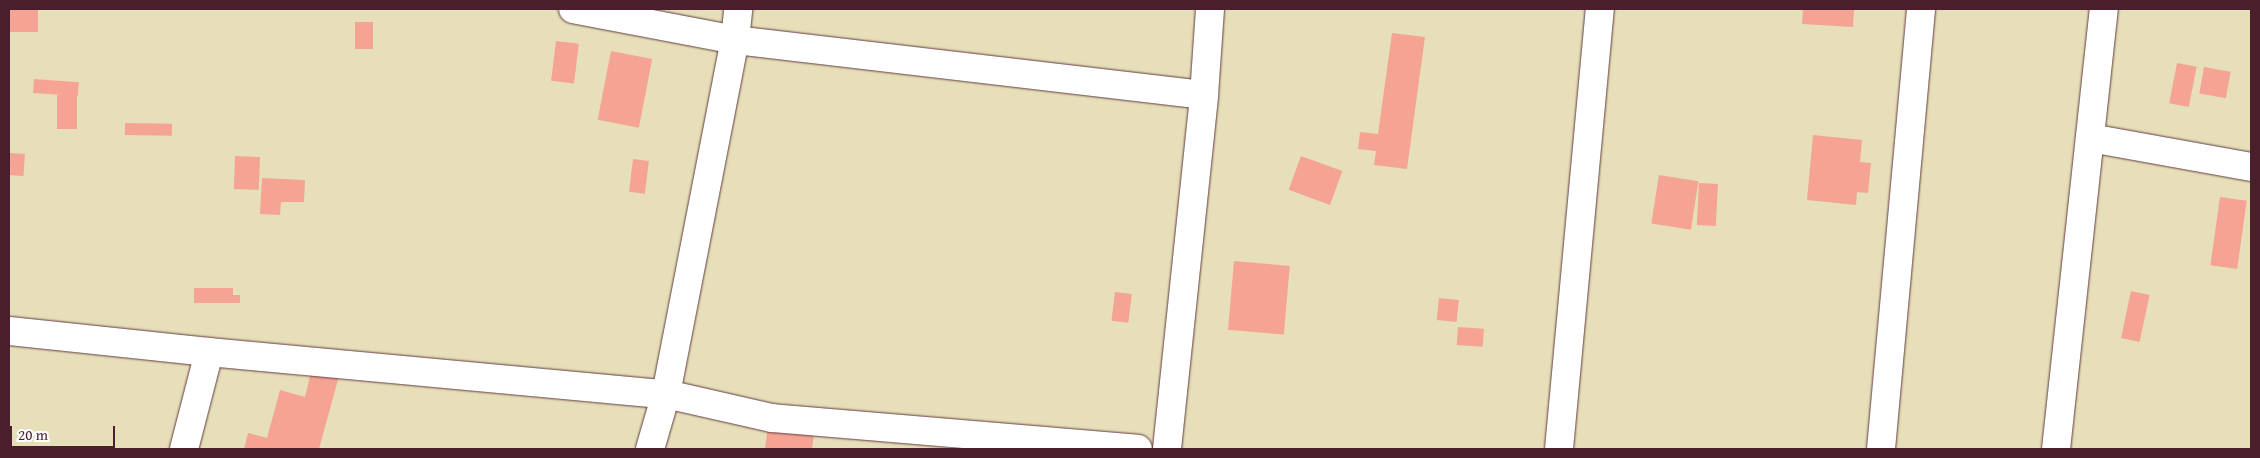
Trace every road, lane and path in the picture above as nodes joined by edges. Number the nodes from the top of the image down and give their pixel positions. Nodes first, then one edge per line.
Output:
1 (573, 9) edge
2 (738, 9) edge
3 (1210, 9) edge
4 (1600, 9) edge
5 (1921, 9) edge
6 (2104, 9) edge
7 (734, 40) junction
8 (1204, 95) junction
9 (2090, 138) junction
10 (2251, 167) edge
11 (9, 331) edge
12 (209, 352) junction
13 (666, 394) junction
14 (184, 449) edge
15 (650, 449) edge
16 (1138, 449) edge
17 (1167, 449) edge
18 (1559, 449) edge
19 (1881, 449) edge
20 (2056, 449) edge

1 - 7 street
2 - 7 street
3 - 8 street
4 - 18 street
5 - 19 street
6 - 9 street
7 - 8 street
7 - 13 street
8 - 17 street
9 - 10 street
9 - 20 street
11 - 12 street
12 - 13 street
12 - 14 street
13 - 15 street
13 - 16 street

